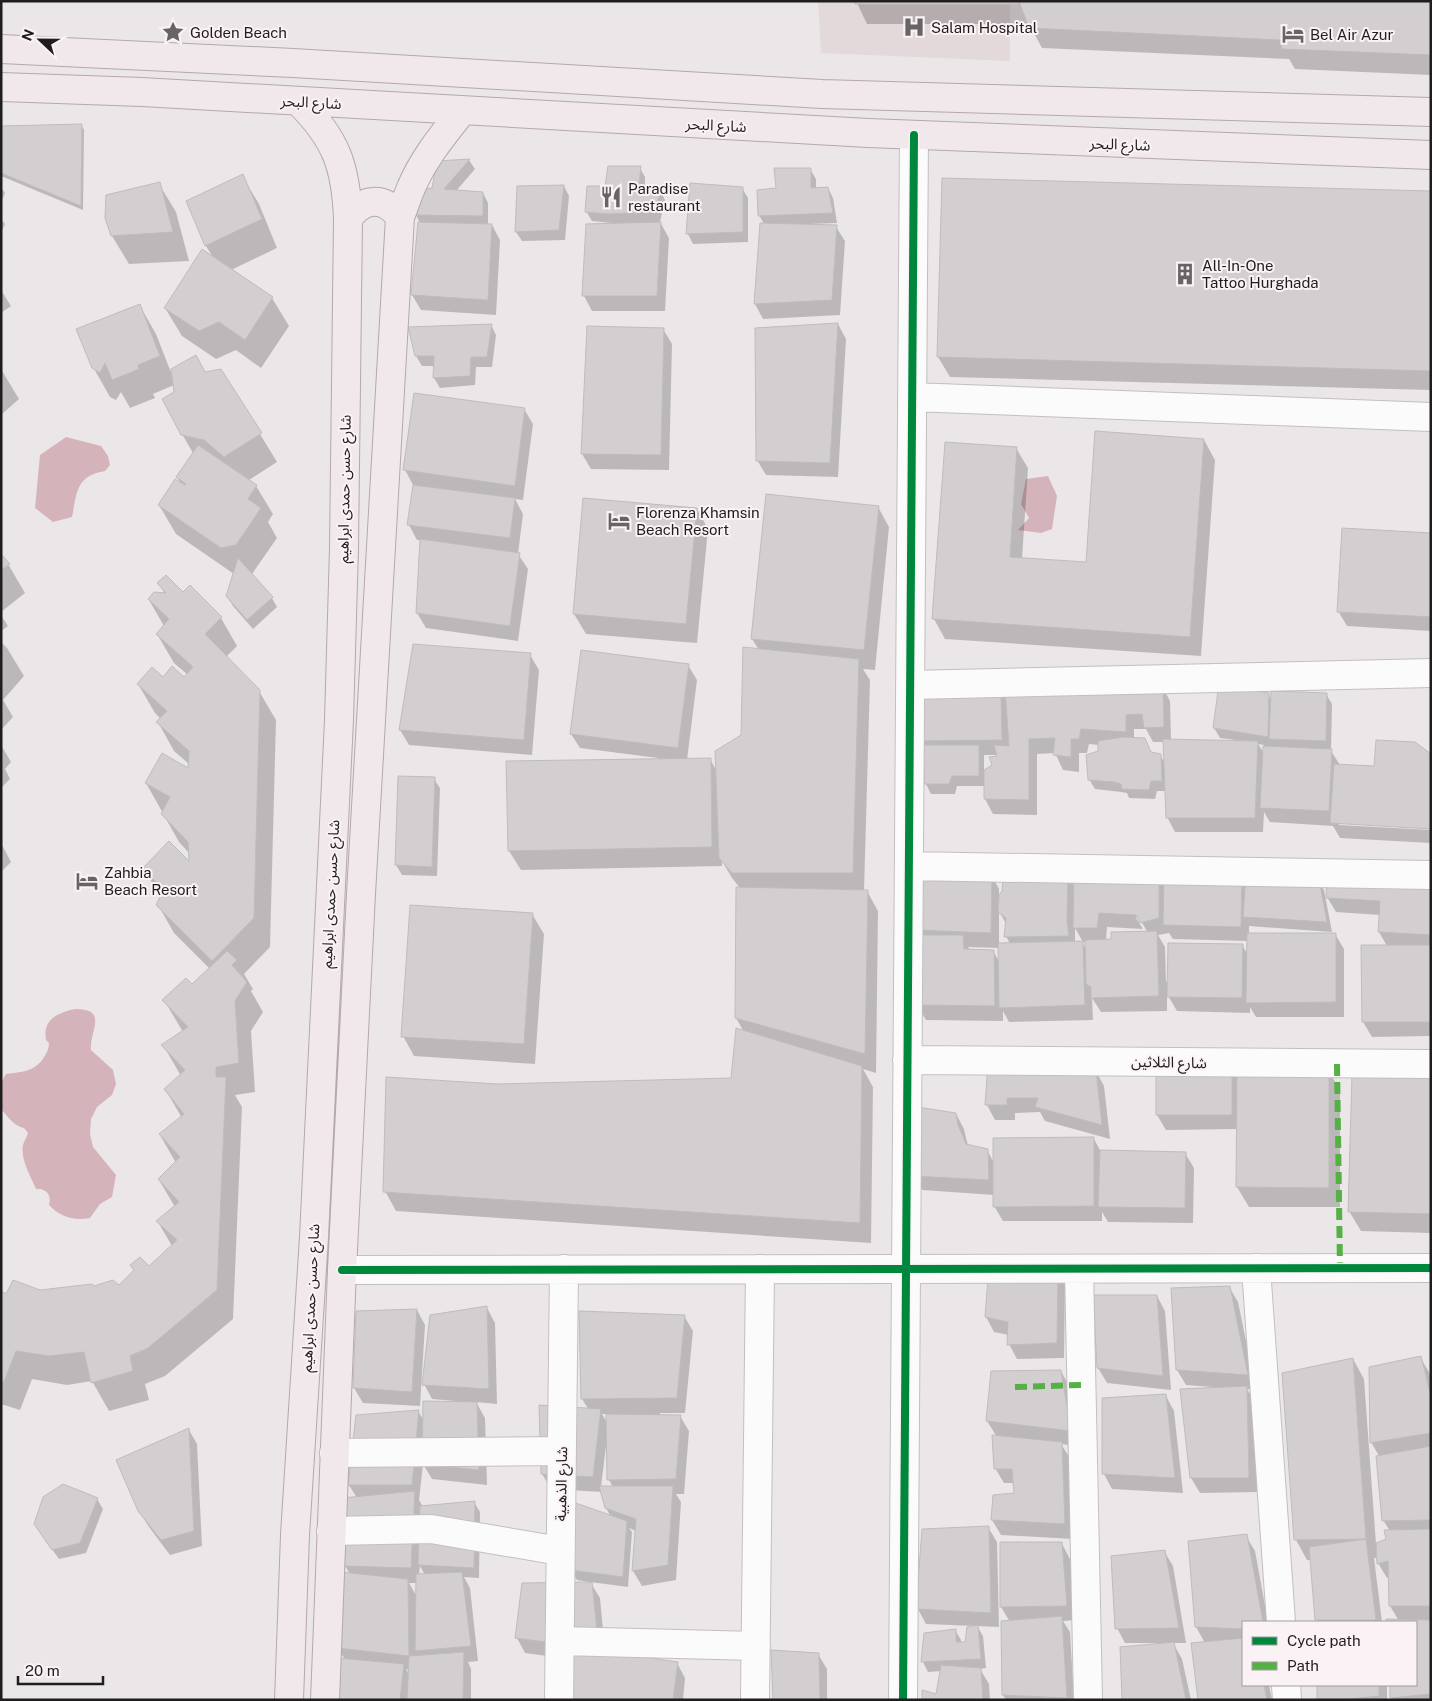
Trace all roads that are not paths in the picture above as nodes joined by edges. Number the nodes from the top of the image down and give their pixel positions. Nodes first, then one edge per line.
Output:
1 (1, 49) edge
2 (1, 87) edge
3 (299, 102) junction
4 (462, 111) junction
5 (1431, 112) edge
6 (914, 135) junction
7 (1431, 156) edge
8 (400, 217) junction
9 (348, 219) junction
10 (912, 397) junction
11 (1431, 417) edge
12 (1431, 673) edge
13 (910, 686) junction
14 (909, 866) junction
15 (1431, 874) edge
16 (907, 1060) junction
17 (1431, 1064) edge
18 (760, 1268) junction
19 (1256, 1268) junction
20 (1431, 1268) edge
21 (564, 1269) junction
22 (906, 1269) junction
23 (1079, 1269) junction
24 (342, 1270) junction
25 (562, 1451) junction
26 (334, 1452) junction
27 (332, 1531) junction
28 (560, 1551) junction
29 (1281, 1621) edge
30 (560, 1641) junction
31 (756, 1646) junction
32 (1286, 1686) edge
33 (289, 1700) edge
34 (325, 1700) edge
35 (559, 1700) edge
36 (756, 1700) edge
37 (902, 1700) edge
38 (1088, 1700) edge
39 (1287, 1700) edge

1 - 5 main road
2 - 3 main road, شارع البحر
3 - 4 main road, شارع البحر
3 - 9 main road, شارع حسن حمدى ابراهيم
4 - 6 main road, شارع البحر
4 - 8 main road, شارع حسن حمدى ابراهيم
6 - 7 main road, شارع البحر
6 - 10 street
8 - 9 main road
8 - 24 main road, شارع حسن حمدى ابراهيم
9 - 33 main road, شارع حسن حمدى ابراهيم
10 - 11 street
10 - 13 street
12 - 13 street
13 - 14 street
14 - 15 street
14 - 16 street
16 - 17 street, شارع الثلاثين
16 - 22 street
18 - 21 street
18 - 22 street
18 - 31 street
19 - 20 street
19 - 23 street
19 - 29 street
21 - 24 street
21 - 25 street, شارع الذهبية
22 - 23 street
22 - 37 street
23 - 38 street
24 - 26 main road, شارع حسن حمدى ابراهيم
25 - 26 street
25 - 28 street, شارع الذهبية
26 - 27 main road, شارع حسن حمدى ابراهيم
27 - 28 street
27 - 34 main road, شارع حسن حمدى ابراهيم
28 - 30 street, شارع الذهبية
30 - 31 street
30 - 35 street, شارع الذهبية
31 - 36 street
32 - 39 street

